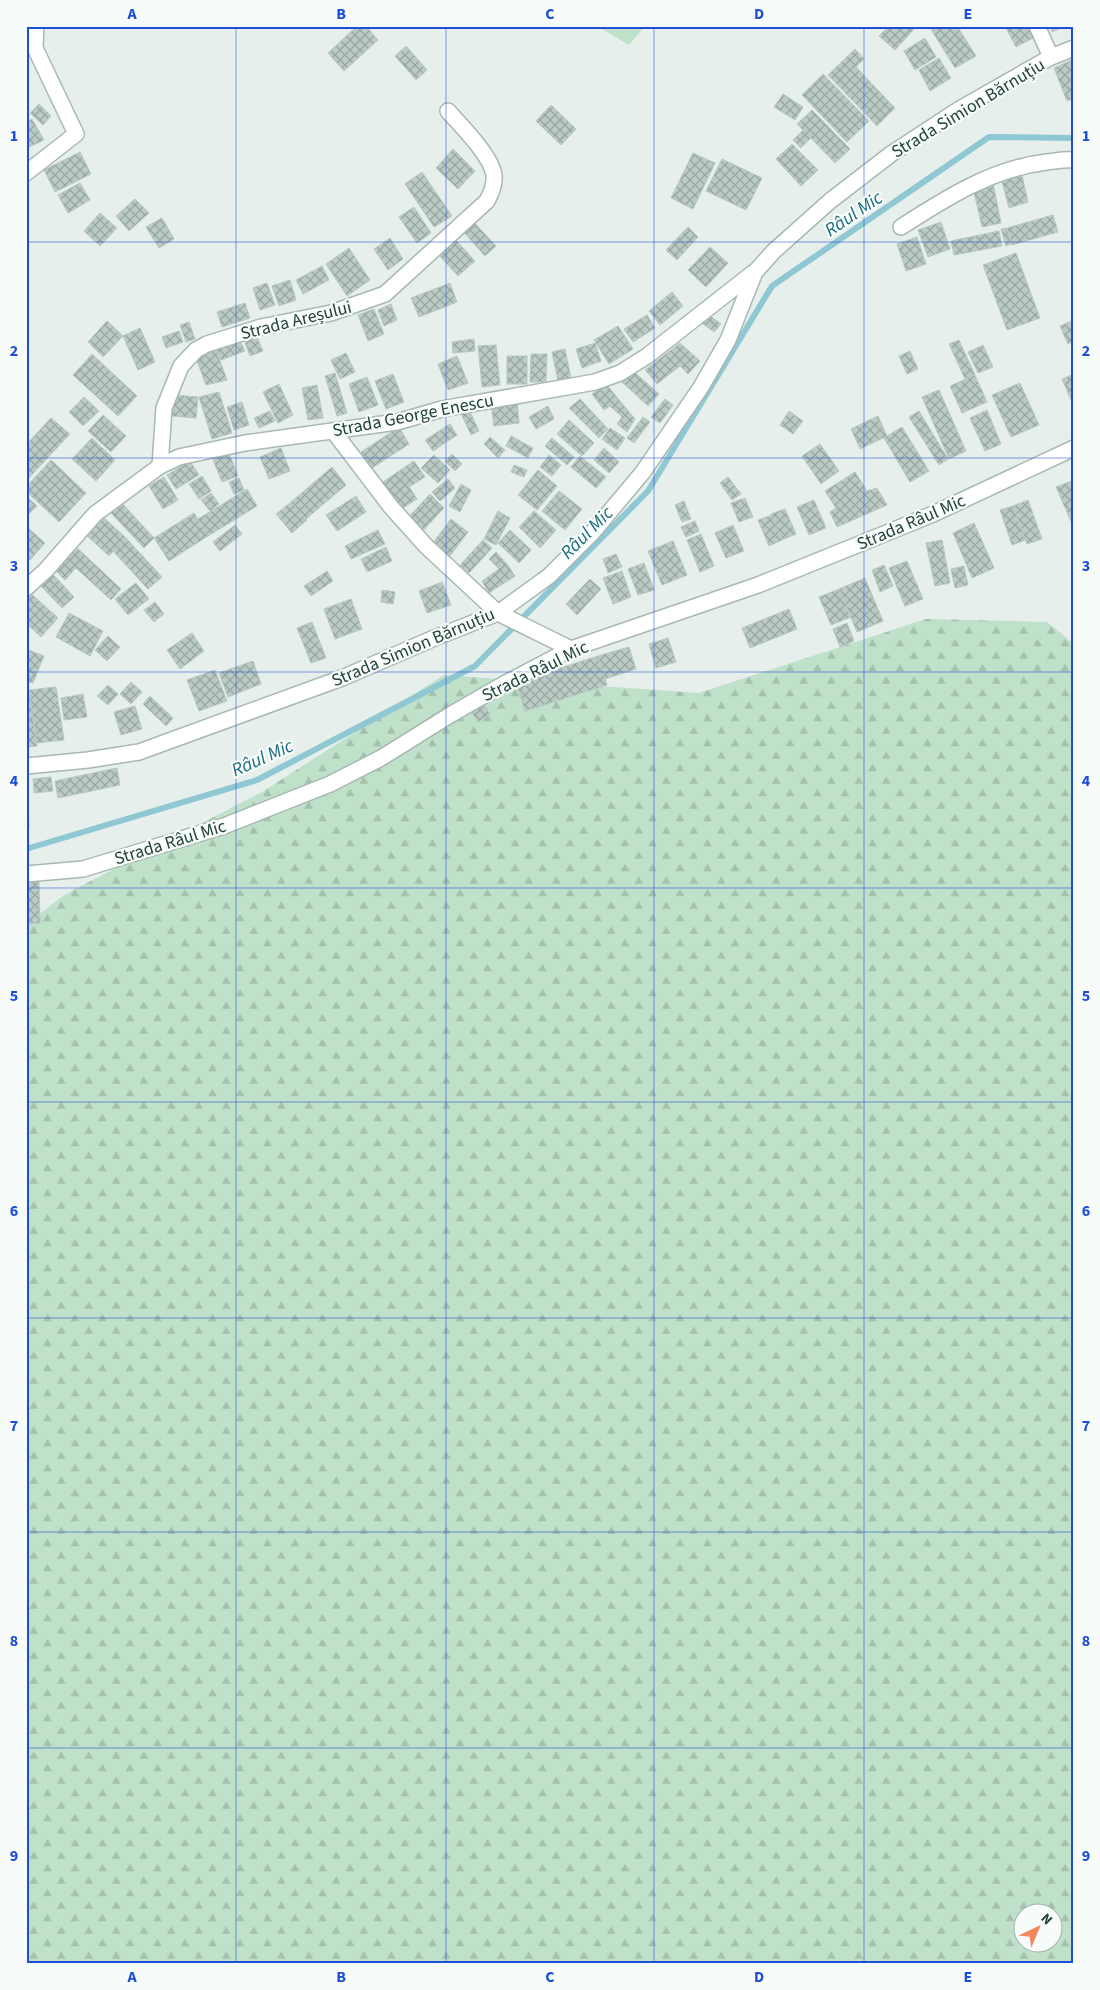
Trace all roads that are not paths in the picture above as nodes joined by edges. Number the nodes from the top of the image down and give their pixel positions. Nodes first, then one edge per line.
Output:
1 (36, 26) edge
2 (1037, 26) edge
3 (1074, 48) edge
4 (1051, 57) junction
5 (448, 111) dead end
6 (1074, 160) edge
7 (26, 174) edge
8 (902, 227) dead end
9 (755, 272) junction
10 (334, 432) junction
11 (1074, 448) edge
12 (160, 466) junction
13 (26, 588) edge
14 (504, 616) junction
15 (572, 649) junction
16 (26, 766) edge
17 (26, 874) edge

1 - 7 street
2 - 4 street
3 - 4 street, Strada Simion Bărnuțiu
4 - 9 street, Strada Simion Bărnuțiu
5 - 12 street, Strada Areșului
6 - 8 street
9 - 10 street, Strada George Enescu
9 - 14 street, Strada Simion Bărnuțiu
10 - 12 street, Strada George Enescu
10 - 14 street
11 - 15 street, Strada Râul Mic
12 - 13 street, Strada George Enescu
14 - 15 street
14 - 16 street, Strada Simion Bărnuțiu
15 - 17 street, Strada Râul Mic

